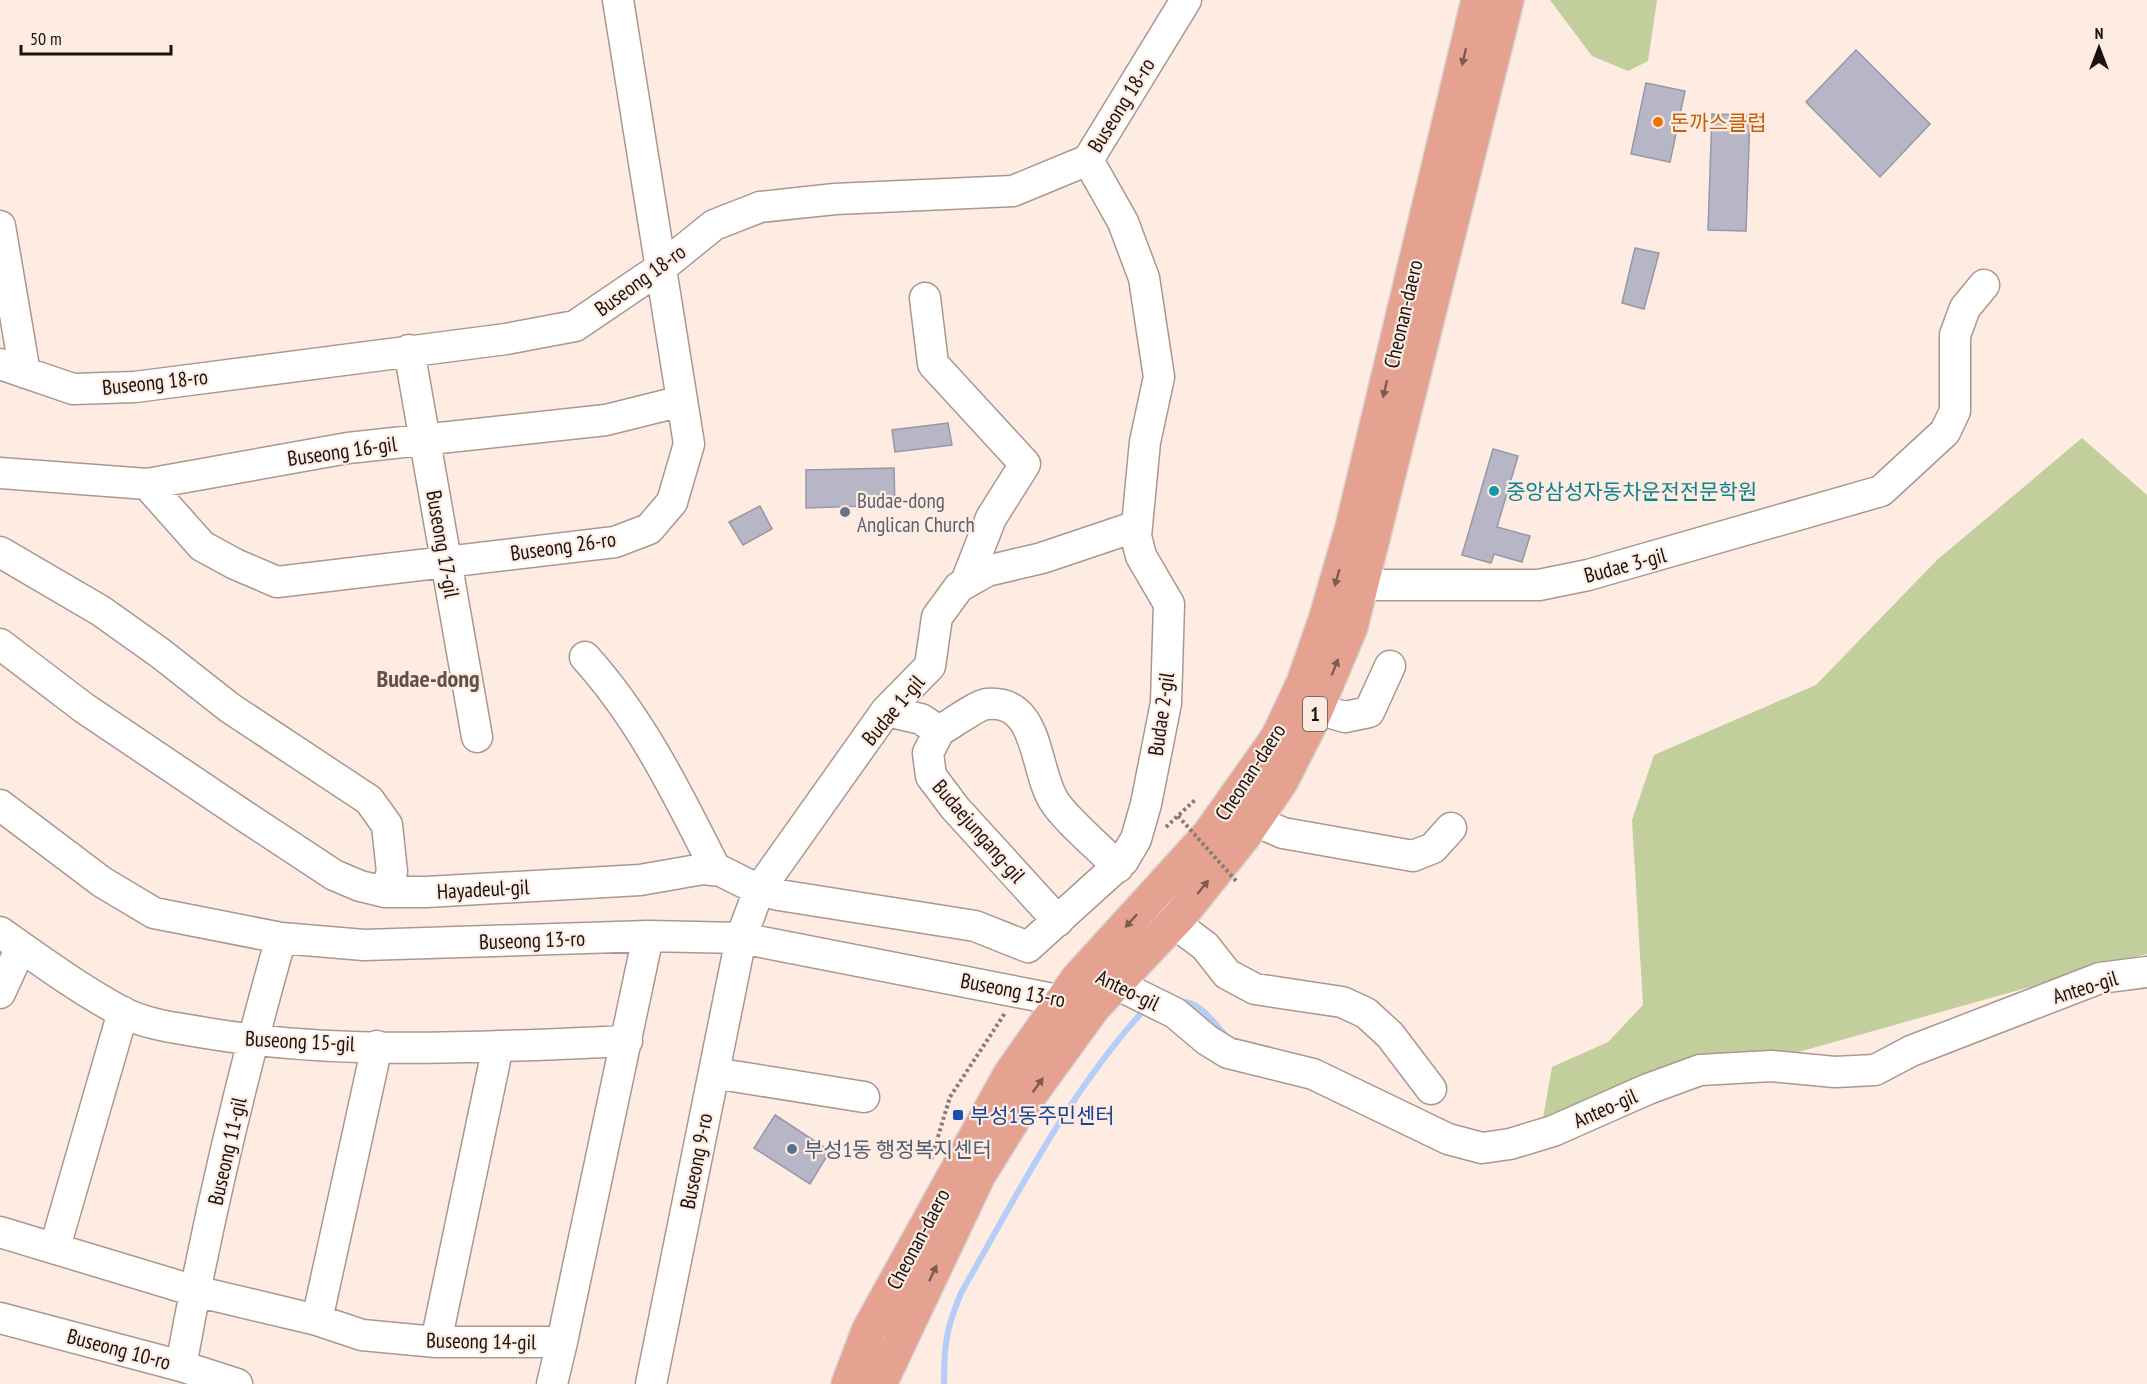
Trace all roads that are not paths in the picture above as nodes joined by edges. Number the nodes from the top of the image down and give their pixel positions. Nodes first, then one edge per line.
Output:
1 (618, 0) edge
2 (1186, 0) edge
3 (1478, 0) edge
4 (1507, 0) edge
5 (1088, 160) junction
6 (0, 226) edge
7 (662, 267) junction
8 (1984, 285) dead end
9 (926, 298) dead end
10 (409, 350) junction
11 (12, 369) edge
12 (682, 401) junction
13 (423, 440) junction
14 (0, 474) edge
15 (147, 484) junction
16 (1137, 526) junction
17 (0, 552) edge
18 (446, 561) junction
19 (966, 582) junction
20 (1362, 585) junction
21 (0, 644) edge
22 (585, 657) dead end
23 (1390, 666) dead end
24 (1317, 709) junction
25 (886, 711) junction
26 (939, 731) junction
27 (477, 737) dead end
28 (0, 805) edge
29 (1255, 821) junction
30 (1451, 828) dead end
31 (1118, 867) junction
32 (717, 870) junction
33 (759, 890) junction
34 (386, 892) junction
35 (1058, 921) junction
36 (1174, 923) junction
37 (648, 936) junction
38 (281, 938) junction
39 (741, 938) junction
40 (11, 940) edge
41 (1028, 947) joint
42 (1086, 970) junction
43 (2147, 972) edge
44 (0, 993) edge
45 (1117, 995) junction
46 (1061, 1000) junction
47 (123, 1012) junction
48 (252, 1041) junction
49 (627, 1041) junction
50 (377, 1046) junction
51 (498, 1046) junction
52 (714, 1073) junction
53 (1431, 1089) dead end
54 (864, 1097) dead end
55 (0, 1232) edge
56 (55, 1247) junction
57 (195, 1291) junction
58 (0, 1318) edge
59 (317, 1320) junction
60 (908, 1326) junction
61 (868, 1331) junction
62 (436, 1342) junction
63 (562, 1342) junction
64 (181, 1366) junction
65 (237, 1384) edge
66 (552, 1384) edge
67 (651, 1384) edge
68 (836, 1384) edge
69 (848, 1384) edge
70 (880, 1384) edge
71 (890, 1384) edge

1 - 7 street, Buseong 26-ro
2 - 5 street, Buseong 18-ro
3 -> 42 main road, Cheonan-daero / 1
4 - 20 main road, Cheonan-daero / 1
5 - 7 street, Buseong 18-ro
5 - 16 street, Budae 2-gil
6 - 11 street
7 - 10 street, Buseong 18-ro
7 - 12 street, Buseong 26-ro
8 - 20 street, Budae 3-gil
9 - 19 street
10 - 11 street, Buseong 18-ro
10 - 13 street, Buseong 17-gil
12 - 13 street, Buseong 16-gil
12 - 18 street, Buseong 26-ro
13 - 15 street, Buseong 16-gil
13 - 18 street, Buseong 17-gil
14 - 15 street, Buseong 16-gil
15 - 18 street, Buseong 26-ro
16 - 19 street, Budae 1-gil
16 - 31 street, Budae 2-gil
17 - 34 street
18 - 27 street, Buseong 17-gil
19 - 25 street, Budae 1-gil
24 -> 20 main road, Cheonan-daero / 1
21 - 34 street, Hayadeul-gil
22 - 32 street
23 - 24 street
24 - 29 main road, Cheonan-daero / 1
25 - 26 street
25 - 33 street, Budae 1-gil
26 - 31 street
26 - 35 street, Budaejungang-gil
28 - 38 street, Buseong 13-ro
29 - 30 street
36 -> 29 main road, Cheonan-daero / 1
31 - 35 street, Budae 2-gil
32 - 33 street, Hayadeul-gil
32 - 34 street, Hayadeul-gil
33 - 39 street, Budae 1-gil
33 - 41 street, Hayadeul-gil
35 - 41 street, Budae 2-gil
36 - 45 main road, Cheonan-daero / 1
36 - 53 street
37 - 38 street, Buseong 13-ro
37 - 39 street, Buseong 13-ro
37 - 49 street, Buseong 14-gil
38 - 48 street, Buseong 11-gil
39 - 46 street, Buseong 13-ro
39 - 52 street, Buseong 9-ro
40 - 44 street
40 - 47 street, Buseong 15-gil
42 - 45 street, Anteo-gil
42 - 46 main road, Cheonan-daero / 1
43 - 45 street, Anteo-gil
45 - 46 street, Buseong 13-ro
60 -> 45 main road, Cheonan-daero / 1
46 - 61 main road, Cheonan-daero / 1
47 - 48 street, Buseong 15-gil
47 - 56 street
48 - 50 street, Buseong 15-gil
48 - 57 street, Buseong 11-gil
49 - 51 street, Buseong 15-gil
49 - 63 street, Buseong 14-gil
50 - 51 street, Buseong 15-gil
50 - 59 street
51 - 62 street
52 - 54 street
52 - 67 street, Buseong 9-ro
55 - 56 street, Buseong 14-gil
56 - 57 street, Buseong 14-gil
57 - 59 street, Buseong 14-gil
57 - 64 street, Buseong 11-gil
58 - 64 street, Buseong 10-ro
59 - 62 street, Buseong 14-gil
60 - 70 main road, Cheonan-daero
60 - 71 main road, 1
61 - 68 main road, 1
61 - 69 main road, Cheonan-daero
62 - 63 street, Buseong 14-gil
63 - 66 street
64 - 65 street, Buseong 10-ro

